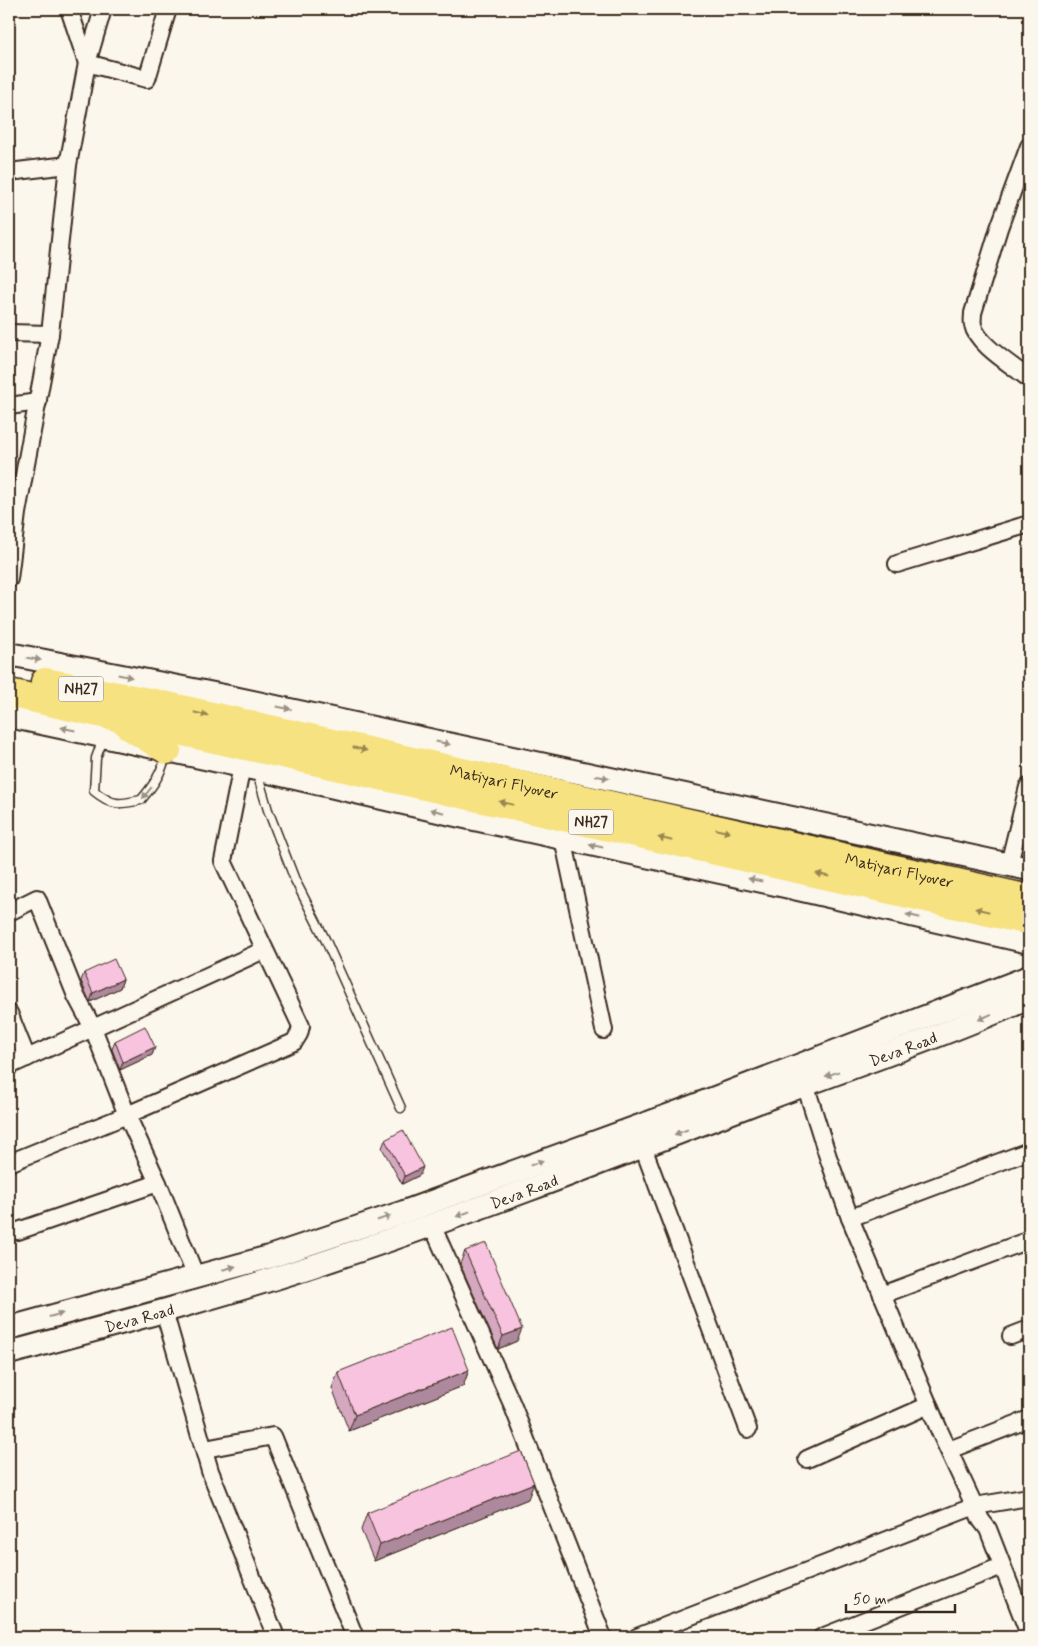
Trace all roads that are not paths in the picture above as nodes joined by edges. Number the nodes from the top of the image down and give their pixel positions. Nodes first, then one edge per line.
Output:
1 (69, 9) edge
2 (102, 9) edge
3 (168, 9) edge
4 (87, 63) junction
5 (1029, 146) edge
6 (68, 165) junction
7 (9, 172) edge
8 (9, 333) edge
9 (50, 334) junction
10 (1029, 379) edge
11 (38, 402) junction
12 (9, 406) edge
13 (1029, 524) edge
14 (897, 564) dead end
15 (9, 579) edge
16 (9, 654) edge
17 (9, 675) edge
18 (9, 693) edge
19 (153, 714) junction
20 (9, 716) edge
21 (107, 726) junction
22 (167, 750) junction
23 (249, 767) junction
24 (1028, 787) dead end
25 (562, 838) junction
26 (1019, 867) edge
27 (1029, 899) edge
28 (9, 912) edge
29 (1029, 921) edge
30 (1029, 942) edge
31 (264, 950) junction
32 (1029, 977) edge
33 (1029, 998) edge
34 (9, 1013) edge
35 (93, 1028) junction
36 (604, 1030) dead end
37 (27, 1058) junction
38 (9, 1066) edge
39 (805, 1084) junction
40 (401, 1108) dead end
41 (127, 1115) junction
42 (643, 1146) junction
43 (1029, 1151) edge
44 (9, 1163) edge
45 (158, 1183) junction
46 (850, 1218) junction
47 (432, 1225) junction
48 (18, 1231) dead end
49 (1029, 1240) edge
50 (196, 1277) junction
51 (882, 1295) junction
52 (164, 1311) junction
53 (9, 1328) edge
54 (1029, 1329) edge
55 (1011, 1336) dead end
56 (9, 1353) edge
57 (929, 1405) junction
58 (1029, 1419) edge
59 (748, 1428) dead end
60 (205, 1449) junction
61 (949, 1450) junction
62 (807, 1459) dead end
63 (1029, 1496) edge
64 (975, 1506) junction
65 (1002, 1566) junction
66 (1022, 1596) edge
67 (1029, 1634) edge
68 (276, 1637) edge
69 (355, 1637) edge
70 (603, 1637) edge
71 (636, 1637) edge
72 (822, 1637) edge

1 - 4 street
2 - 4 street
3 - 4 street
4 - 6 street
5 - 10 street
6 - 7 street
6 - 9 street
8 - 9 street
9 - 11 street
11 - 12 street
11 - 15 street
13 - 14 street
16 -> 26 main road
17 - 19 highway, Matiyari Flyover / NH27
18 - 21 highway, NH27
19 - 21 highway, Matiyari Flyover / NH27
19 -> 27 highway, Matiyari Flyover / NH27
29 -> 19 highway, Matiyari Flyover / NH27
21 -> 20 main road
21 - 22 highway
22 -> 21 lane
22 - 23 main road
25 -> 23 main road
23 - 31 street
23 - 40 lane
24 - 26 street
30 -> 25 main road
25 - 36 street
28 - 35 street
31 - 35 street
31 - 41 street
50 -> 32 main road, Deva Road
33 -> 39 main road, Deva Road
34 - 37 street
35 - 37 street
35 - 41 street
37 - 38 street
39 -> 42 main road, Deva Road
39 - 46 street
41 - 44 street
41 - 45 street
42 -> 47 main road, Deva Road
42 - 59 street
43 - 46 street
45 - 48 street
45 - 50 street
46 - 51 street
47 - 52 main road, Deva Road
47 - 70 street
49 - 51 street
53 -> 50 main road, Deva Road
51 - 57 street
52 - 56 main road, Deva Road
52 - 60 street
54 - 55 street
57 - 61 street
57 - 62 street
58 - 61 street
60 - 68 street
60 - 69 street
61 - 64 street
63 - 64 street
64 - 65 street
64 - 71 street
65 - 66 street
65 - 72 street
66 - 67 street

